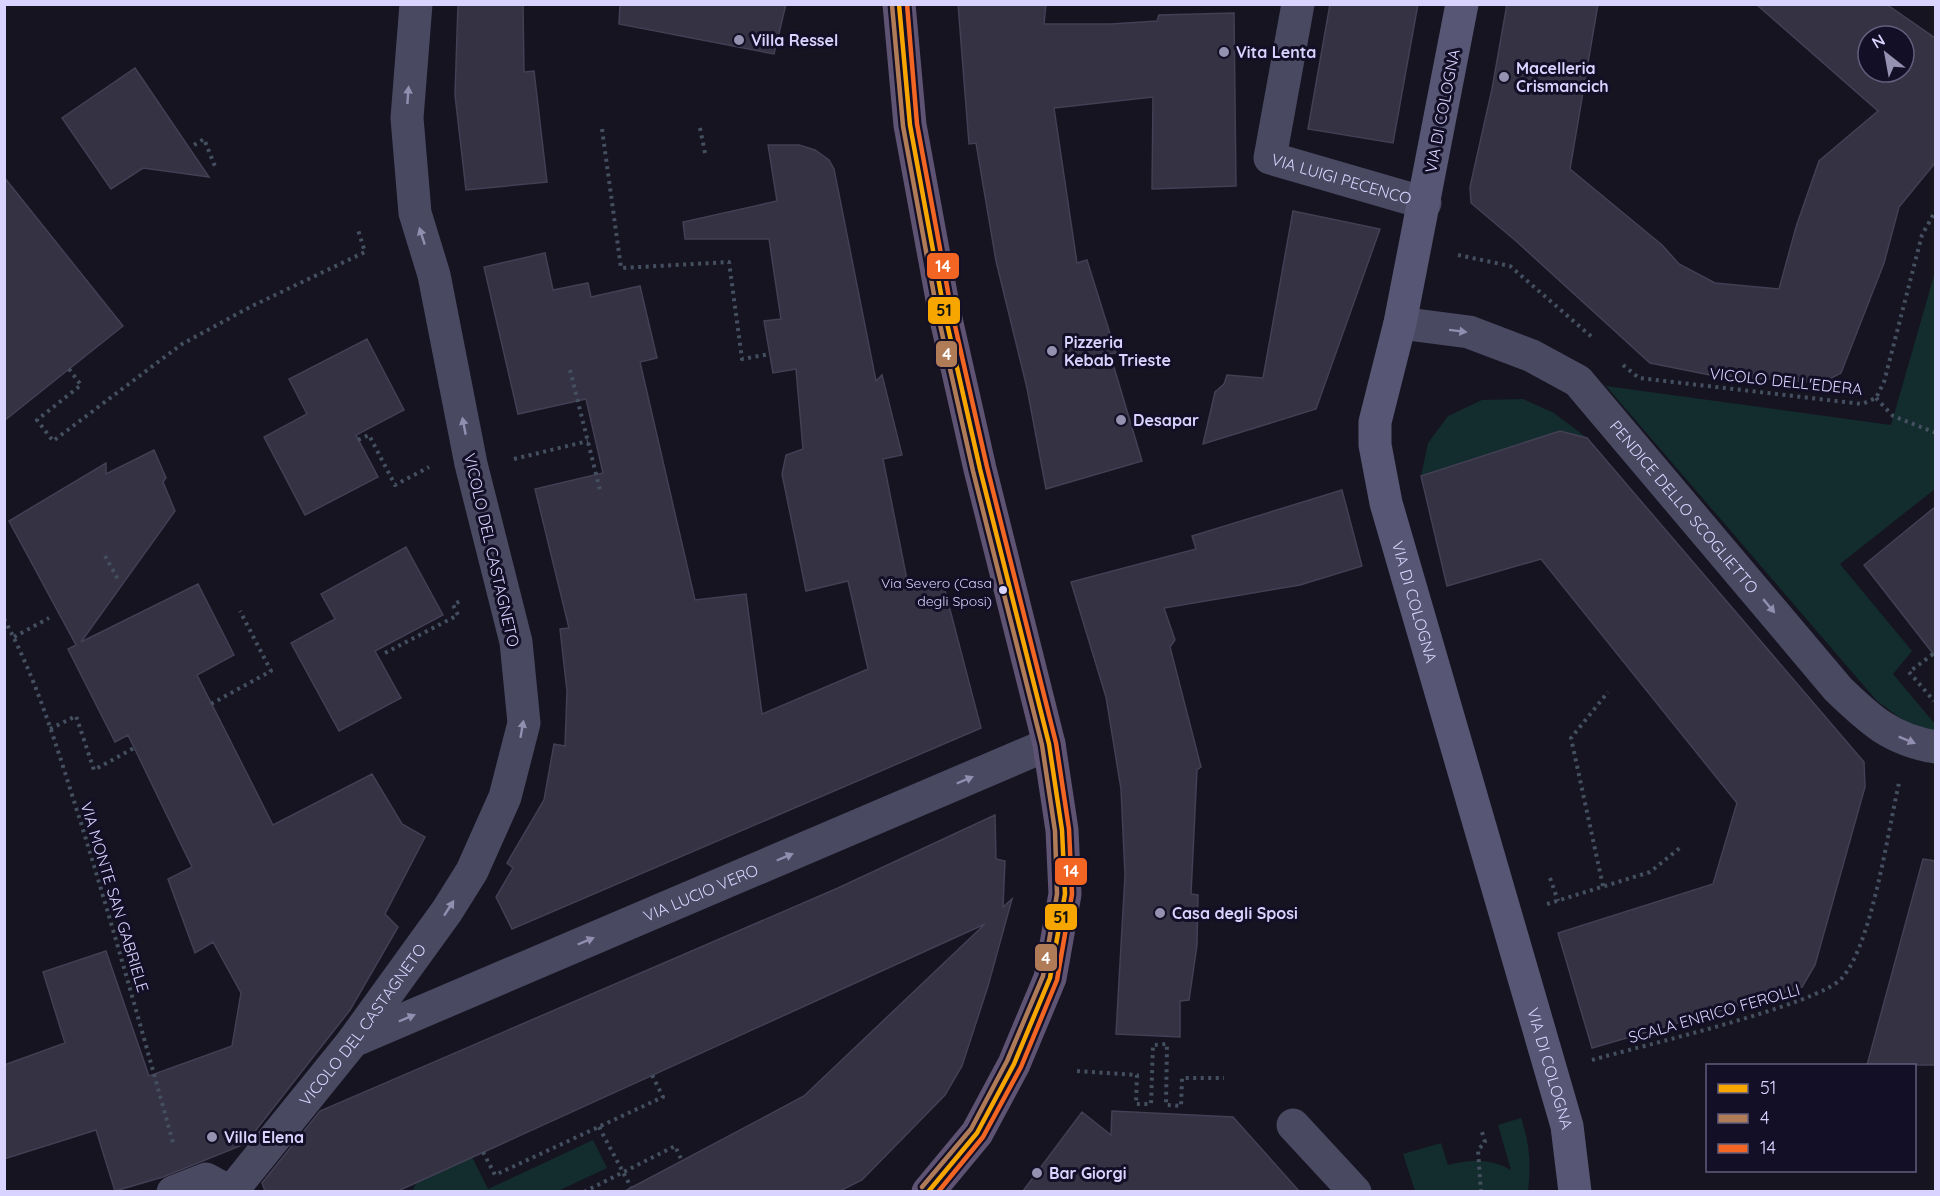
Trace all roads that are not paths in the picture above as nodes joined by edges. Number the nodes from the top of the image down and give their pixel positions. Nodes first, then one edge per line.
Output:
1 (416, 4) edge
2 (899, 4) edge
3 (1298, 4) edge
4 (1462, 4) edge
5 (1425, 203) junction
6 (1400, 323) junction
7 (1049, 744) junction
8 (1935, 747) edge
9 (353, 1041) junction
10 (1293, 1125) dead end
11 (180, 1190) edge
12 (230, 1191) edge
13 (928, 1191) edge
14 (1355, 1191) edge
15 (1575, 1191) edge

9 -> 1 street, VICOLO DEL CASTAGNETO
2 - 7 main road
3 - 5 street, VIA LUIGI PECENCO
4 - 5 main road, VIA DI COLOGNA
5 - 6 main road, VIA DI COLOGNA
6 -> 8 street, PENDICE DELLO SCOGLIETTO
6 - 15 main road, VIA DI COLOGNA
9 -> 7 street, VIA LUCIO VERO
7 - 13 main road
9 - 12 street, VICOLO DEL CASTAGNETO
10 - 14 street
11 - 12 street

